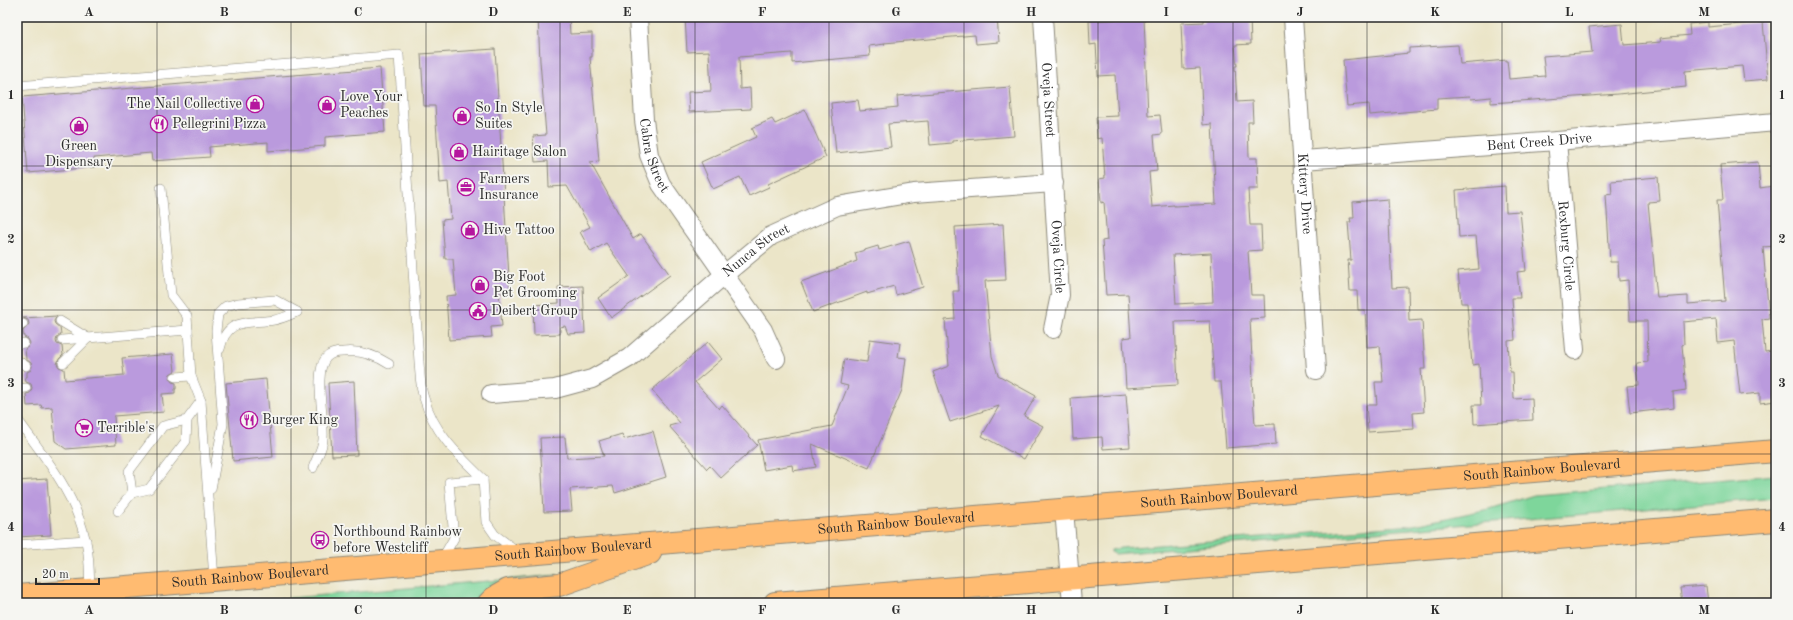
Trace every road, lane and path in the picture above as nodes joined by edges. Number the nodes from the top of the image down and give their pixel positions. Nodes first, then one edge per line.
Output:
1 (638, 17) edge
2 (1043, 17) edge
3 (1293, 17) edge
4 (17, 86) edge
5 (1776, 122) edge
6 (1557, 141) junction
7 (1303, 160) junction
8 (1054, 183) junction
9 (161, 188) dead end
10 (725, 274) junction
11 (60, 321) dead end
12 (1053, 329) dead end
13 (188, 330) junction
14 (88, 338) junction
15 (62, 340) dead end
16 (1575, 350) dead end
17 (218, 358) junction
18 (776, 359) dead end
19 (17, 360) edge
20 (63, 363) dead end
21 (388, 364) dead end
22 (26, 366) dead end
23 (1316, 370) dead end
24 (191, 376) junction
25 (175, 377) dead end
26 (491, 394) dead end
27 (201, 401) junction
28 (17, 419) edge
29 (187, 420) junction
30 (1776, 451) edge
31 (313, 468) dead end
32 (483, 479) junction
33 (132, 493) junction
34 (208, 503) junction
35 (1064, 510) junction
36 (118, 512) dead end
37 (1776, 520) edge
38 (86, 540) junction
39 (678, 543) junction
40 (17, 545) edge
41 (523, 556) junction
42 (440, 562) junction
43 (1070, 579) junction
44 (214, 581) junction
45 (90, 591) junction
46 (17, 596) edge
47 (489, 603) edge
48 (775, 603) edge
49 (1072, 603) edge

1 - 10 street, Cabra Street
2 - 8 street, Oveja Street
3 - 7 street, Kittery Drive
4 - 32 lane
5 - 6 street, Bent Creek Drive
6 - 7 street, Bent Creek Drive
6 - 16 street, Rexburg Circle
7 - 23 street, Kittery Drive
8 - 10 street, Nunca Street
8 - 12 street, Oveja Circle
9 - 13 lane
10 - 18 street, Cabra Street
10 - 26 street, Nunca Street
11 - 14 lane
13 - 14 lane
13 - 24 lane
14 - 15 lane
14 - 20 lane
17 - 17 lane
17 - 34 lane
19 - 22 lane
21 - 31 lane
24 - 25 lane
24 - 27 lane
27 - 29 lane
27 - 34 lane
28 - 38 lane
29 - 33 lane
29 - 33 lane
30 - 35 main road, South Rainbow Boulevard
32 - 41 lane
32 - 42 lane
33 - 36 lane
34 - 44 lane
35 - 39 main road, South Rainbow Boulevard
35 - 43 street
37 - 43 main road
38 - 40 lane
38 - 45 lane
39 - 41 main road, South Rainbow Boulevard
39 - 47 main road
41 - 42 main road, South Rainbow Boulevard
42 - 44 main road, South Rainbow Boulevard
43 - 48 main road
43 - 49 street
44 - 45 main road, South Rainbow Boulevard
45 - 46 main road, South Rainbow Boulevard

